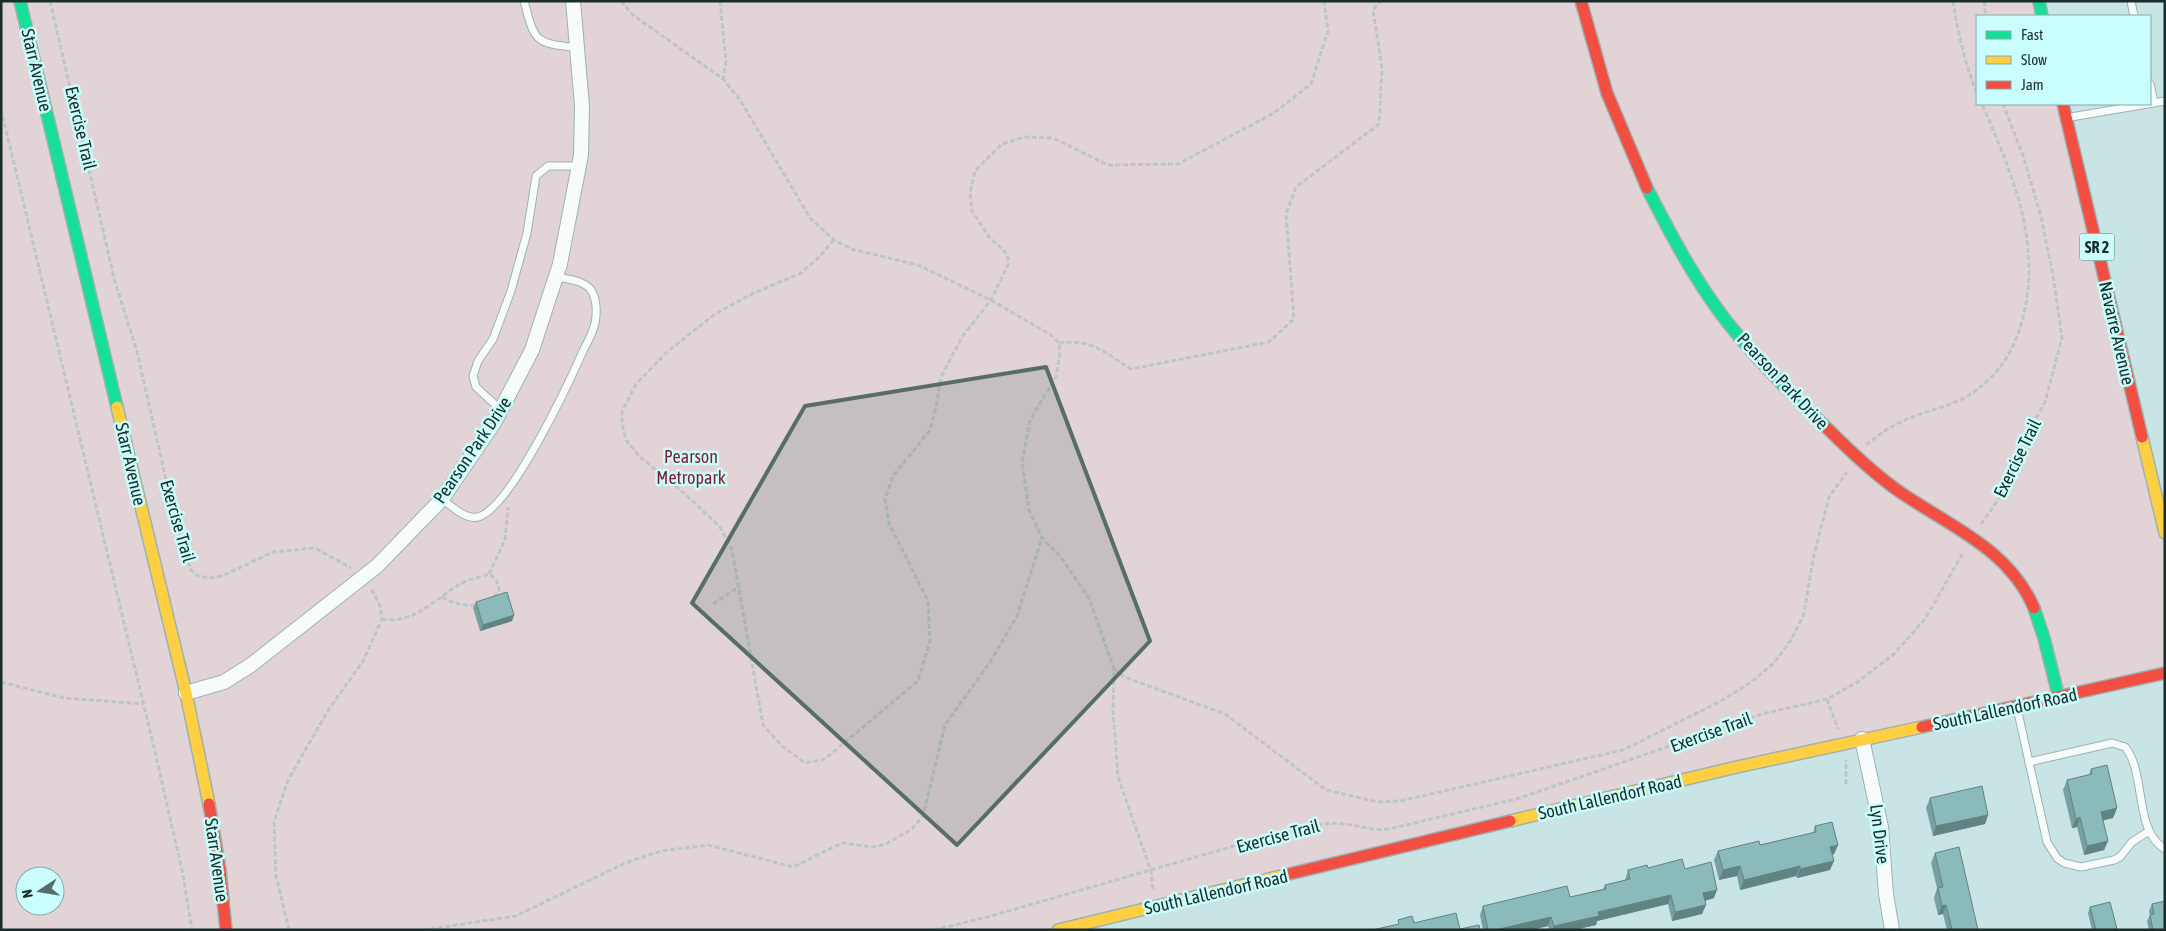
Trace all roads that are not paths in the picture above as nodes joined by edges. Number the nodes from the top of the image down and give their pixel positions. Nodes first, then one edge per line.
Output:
1 (20, 1) edge
2 (524, 1) edge
3 (573, 1) edge
4 (1581, 1) edge
5 (2039, 1) edge
6 (2131, 1) edge
7 (2042, 15) edge
8 (2134, 15) edge
9 (578, 48) junction
10 (2151, 89) edge
11 (2165, 101) edge
12 (2154, 103) junction
13 (2151, 104) edge
14 (2063, 105) edge
15 (2142, 105) edge
16 (2066, 118) junction
17 (579, 166) junction
18 (556, 277) junction
19 (501, 410) junction
20 (442, 498) junction
21 (2165, 533) edge
22 (2165, 673) edge
23 (186, 693) junction
24 (2059, 698) junction
25 (2017, 707) junction
26 (1862, 739) junction
27 (2029, 762) junction
28 (2149, 831) junction
29 (2165, 849) edge
30 (226, 930) edge
31 (1058, 930) edge
32 (1892, 930) edge

1 - 23 main road, Starr Avenue
2 - 9 lane
3 - 9 street, Pearson Park Drive
4 - 24 main road, Pearson Park Drive
5 - 7 main road
6 - 8 lane
9 - 17 street, Pearson Park Drive
10 - 12 lane
11 - 12 lane
12 - 13 lane
14 - 16 main road, Navarre Avenue / SR 2
15 - 16 lane
16 - 21 main road, Navarre Avenue / SR 2
17 - 18 street, Pearson Park Drive
17 - 19 lane
18 - 19 street, Pearson Park Drive
18 - 20 lane
19 - 20 street, Pearson Park Drive
20 - 23 street, Pearson Park Drive
22 - 24 main road, South Lallendorf Road
23 - 30 main road, Starr Avenue
24 - 25 main road, South Lallendorf Road
25 - 26 main road, South Lallendorf Road
25 - 27 lane
26 - 31 main road, South Lallendorf Road
26 - 32 street, Lyn Drive
27 - 28 lane
27 - 28 lane
28 - 29 lane

